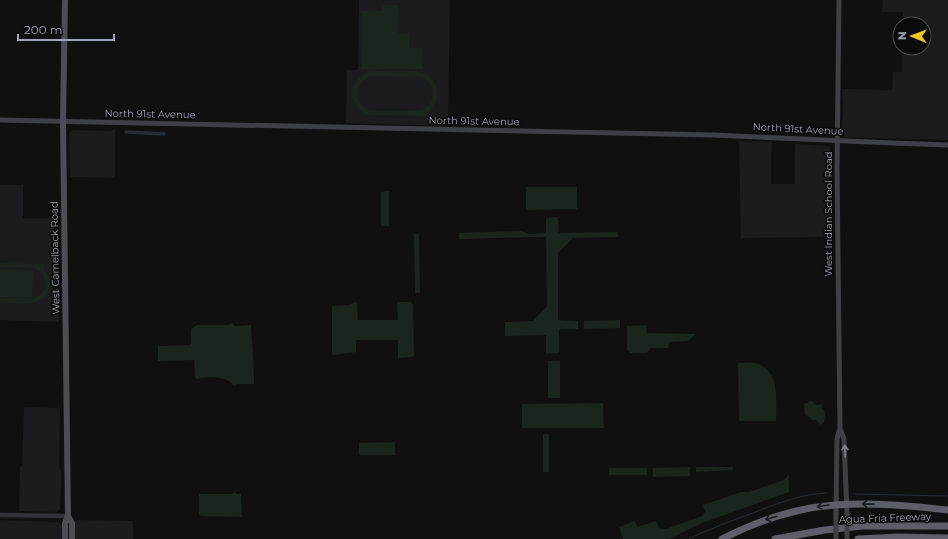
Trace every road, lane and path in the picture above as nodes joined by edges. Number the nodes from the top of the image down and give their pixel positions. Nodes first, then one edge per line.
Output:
1 (65, 0) edge
2 (839, 0) edge
3 (0, 120) edge
4 (63, 122) junction
5 (837, 140) junction
6 (948, 145) edge
7 (840, 428) junction
8 (836, 504) junction
9 (847, 504) junction
10 (948, 510) edge
11 (0, 515) edge
12 (68, 516) junction
13 (948, 526) edge
14 (948, 538) edge
15 (65, 539) edge
16 (72, 539) edge
17 (722, 539) edge
18 (775, 539) edge
19 (836, 539) edge
20 (847, 539) edge
21 (858, 539) edge

1 - 4 main road, West Camelback Road
2 - 5 main road, West Indian School Road
3 - 4 main road, North 91st Avenue
4 - 5 main road, North 91st Avenue
4 - 12 main road, West Camelback Road
5 - 6 main road, North 91st Avenue
5 - 7 main road, West Indian School Road
7 - 8 main road, West Indian School Road
9 -> 7 main road, West Indian School Road
8 - 9 highway
8 -> 17 highway
8 - 19 main road, West Indian School Road, bridge
10 -> 9 highway
9 - 20 main road, West Indian School Road, bridge
11 - 12 street
12 - 15 main road, West Camelback Road
12 - 16 main road, West Camelback Road
13 - 18 highway, Agua Fria Freeway
14 - 21 highway, Agua Fria Freeway

